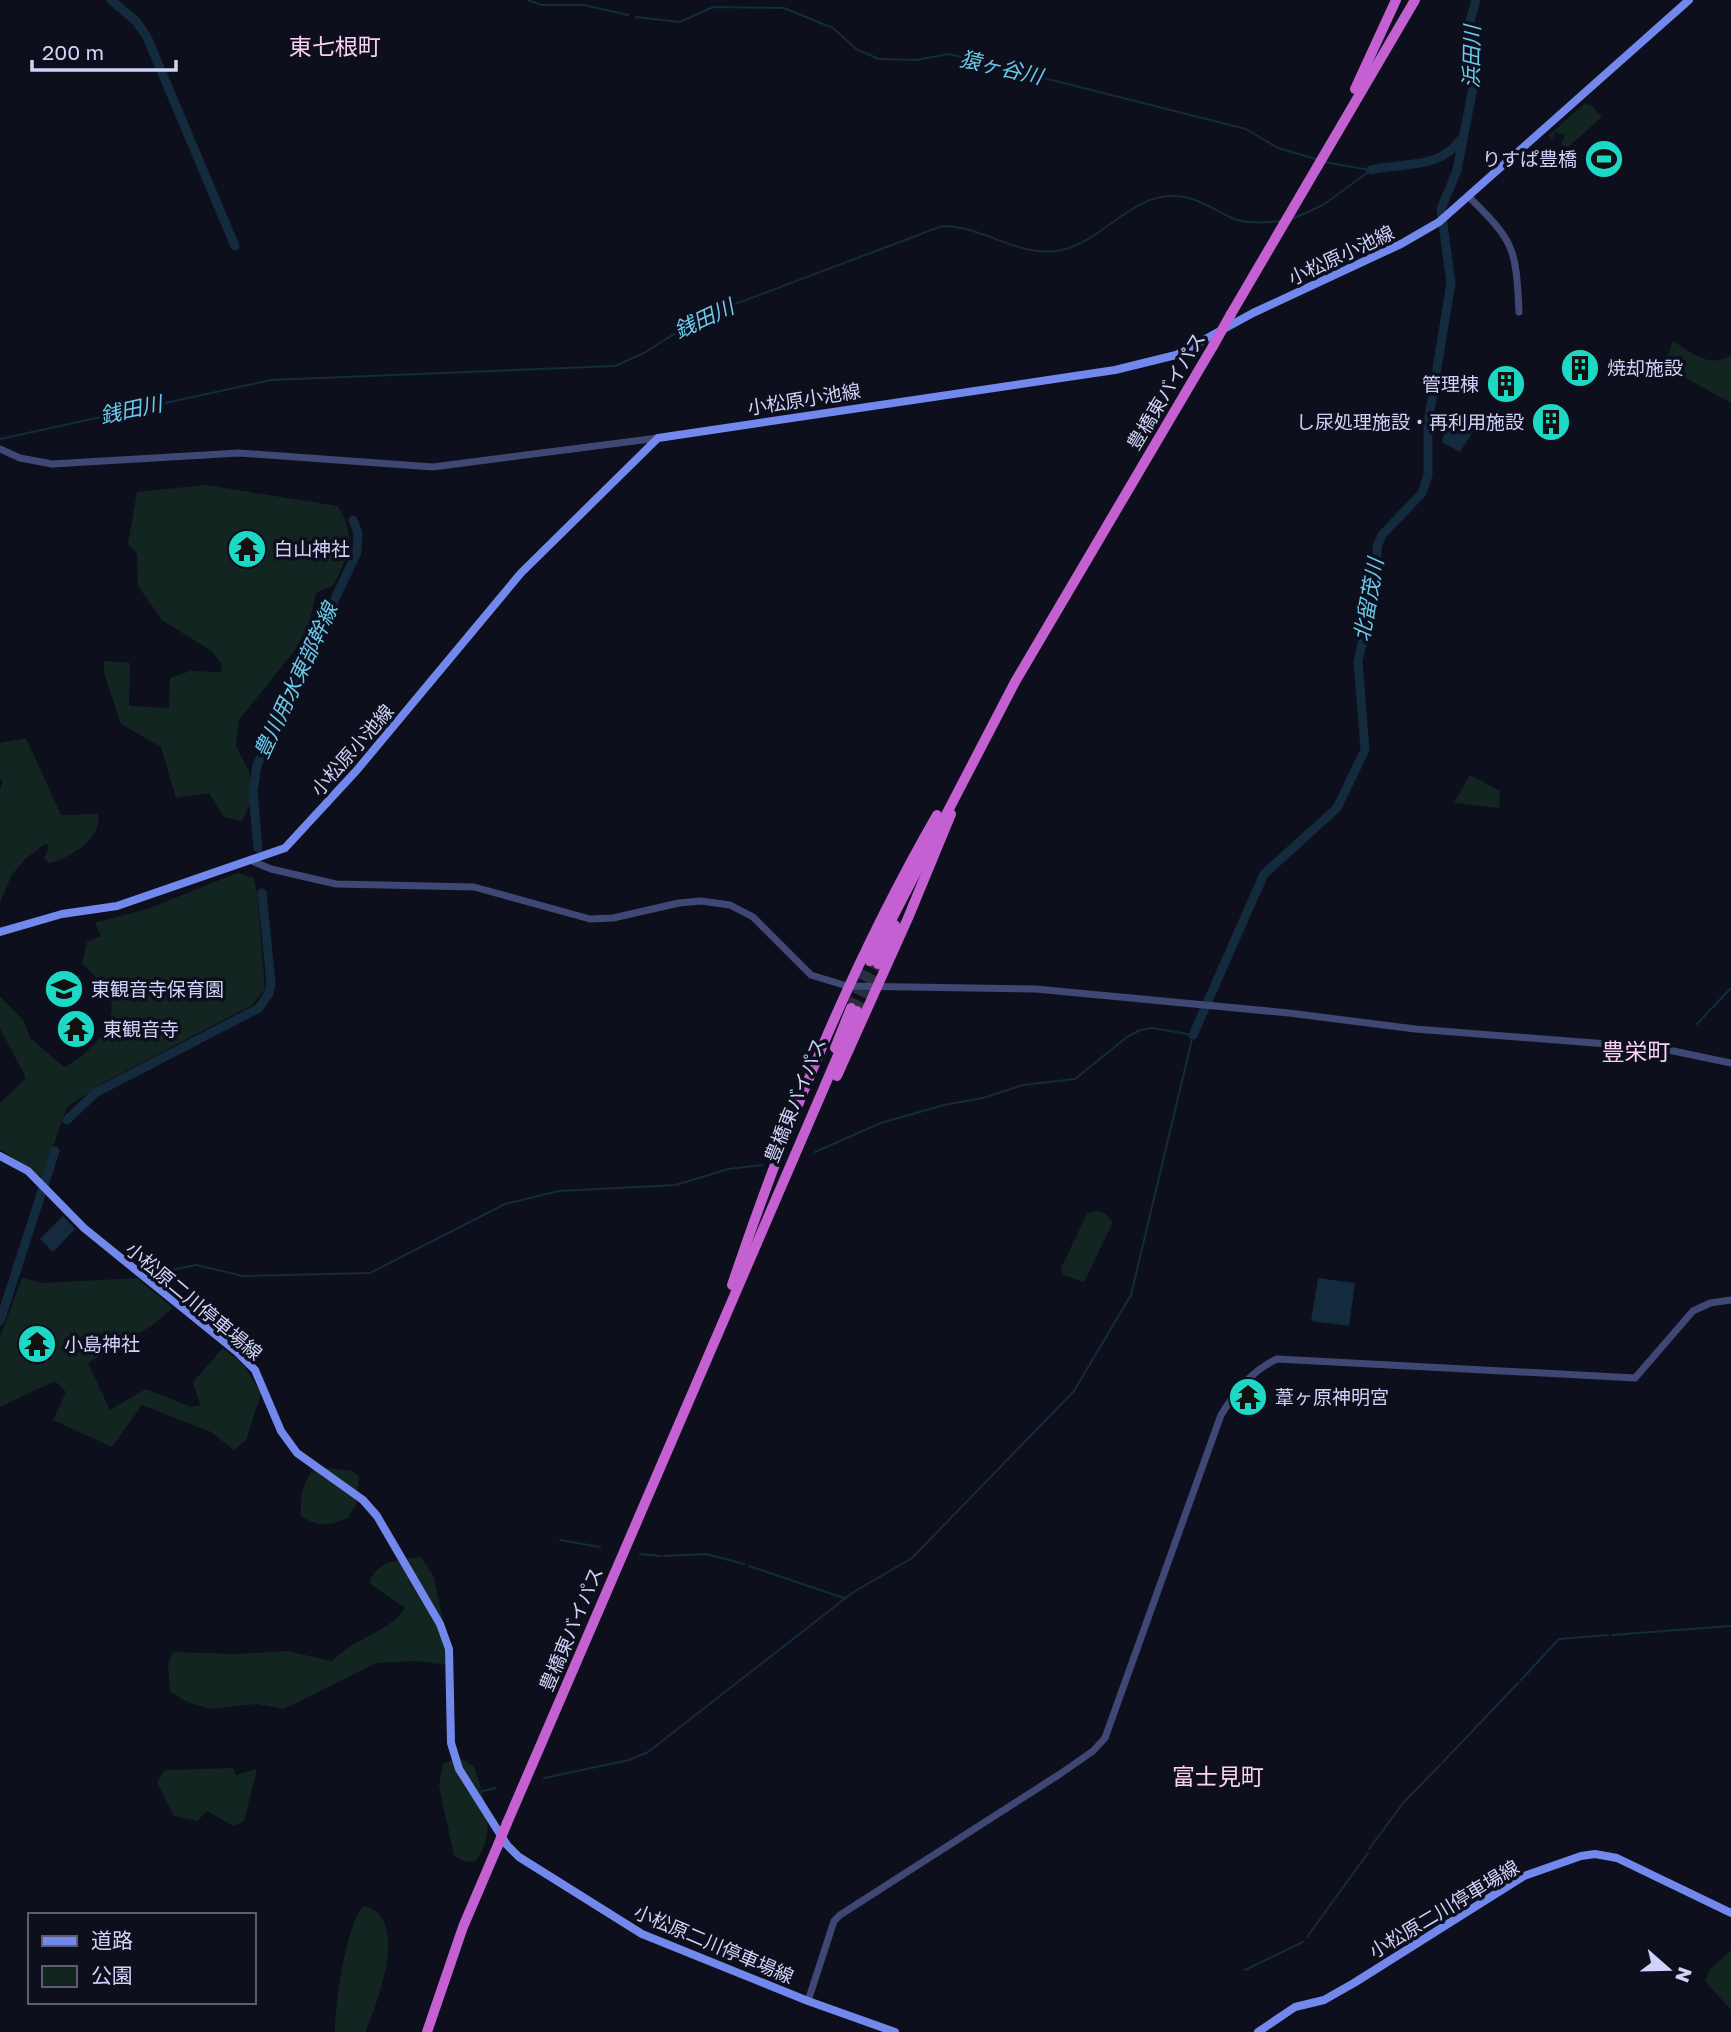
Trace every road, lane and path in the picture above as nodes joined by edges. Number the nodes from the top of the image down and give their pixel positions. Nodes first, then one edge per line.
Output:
1 (1396, 0) edge
2 (1413, 0) edge
3 (1421, 0) edge
4 (1689, 0) edge
5 (1379, 58) junction
6 (1322, 155) junction
7 (1469, 197) junction
8 (1519, 312) dead end
9 (658, 438) junction
10 (0, 449) edge
11 (996, 716) junction
12 (977, 755) junction
13 (959, 794) junction
14 (252, 861) junction
15 (0, 932) edge
16 (847, 986) junction
17 (878, 986) junction
18 (1731, 1063) edge
19 (0, 1156) edge
20 (789, 1170) junction
21 (756, 1243) junction
22 (1731, 1300) edge
23 (712, 1345) junction
24 (1731, 1913) edge
25 (808, 2001) junction
26 (428, 2032) edge
27 (895, 2032) edge
28 (1258, 2032) edge

1 - 6 highway
2 - 5 highway, 豊橋東バイパス
3 - 5 highway
4 - 7 main road, 小松原小池線
5 - 6 highway, 豊橋東バイパス
6 - 11 highway, 豊橋東バイパス, bridge
7 - 8 street
7 - 9 main road, 小松原小池線
9 - 10 street
9 - 14 main road, 小松原小池線
11 - 12 highway, 豊橋東バイパス
11 - 16 highway
12 - 13 highway, 豊橋東バイパス
12 - 13 highway, 豊橋東バイパス
13 - 17 highway
14 - 15 main road, 小松原小池線
14 - 16 street
16 - 17 street
16 - 23 highway
17 - 18 street
17 - 20 highway
19 - 25 main road, 小松原二川停車場線
20 - 21 highway, 豊橋東バイパス
20 - 21 highway, 豊橋東バイパス
21 - 23 highway, 豊橋東バイパス
22 - 25 street
23 - 26 highway, 豊橋東バイパス, bridge
24 - 28 main road, 小松原二川停車場線
25 - 27 main road, 小松原二川停車場線

